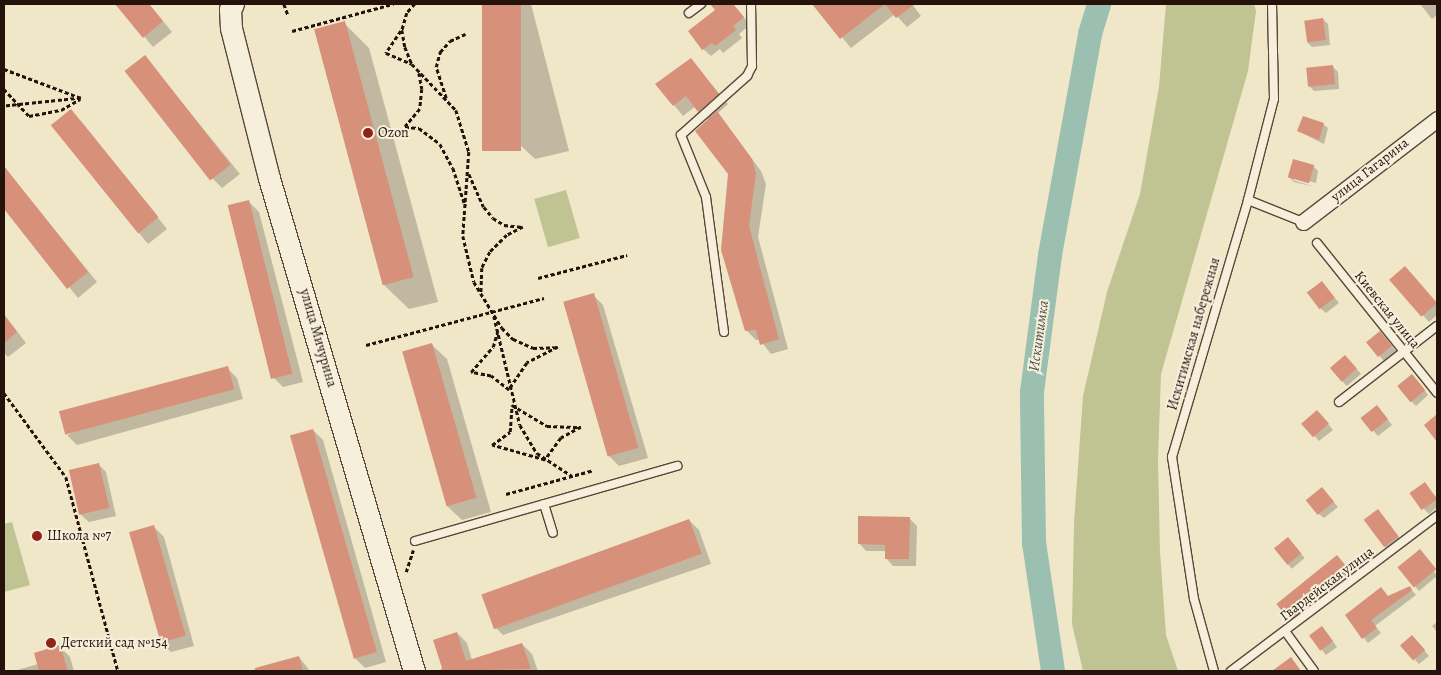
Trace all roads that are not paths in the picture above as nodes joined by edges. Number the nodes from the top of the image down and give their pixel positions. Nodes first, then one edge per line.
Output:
1 (233, 4) edge
2 (701, 4) edge
3 (752, 4) edge
4 (1272, 4) edge
5 (689, 13) dead end
6 (1437, 119) edge
7 (1248, 200) junction
8 (1303, 222) joint
9 (1317, 243) dead end
10 (1437, 326) edge
11 (724, 332) dead end
12 (1404, 352) junction
13 (1437, 393) edge
14 (1339, 402) dead end
15 (678, 466) dead end
16 (544, 504) junction
17 (1437, 516) edge
18 (553, 533) dead end
19 (416, 541) road end
20 (1285, 631) junction
21 (414, 671) edge
22 (1214, 671) edge
23 (1231, 671) edge
24 (1314, 671) edge

1 - 21 street, улица Мичурина
2 - 5 lane
3 - 11 lane
4 - 7 lane, Искитимская набережная
6 - 8 street, улица Гагарина
7 - 8 lane
7 - 22 lane, Искитимская набережная
9 - 12 lane, Киевская улица
10 - 12 lane
12 - 13 lane, Киевская улица
12 - 14 lane
15 - 16 lane
16 - 18 lane
16 - 19 lane
17 - 20 lane, Гвардейская улица
20 - 23 lane, Гвардейская улица
20 - 24 lane

